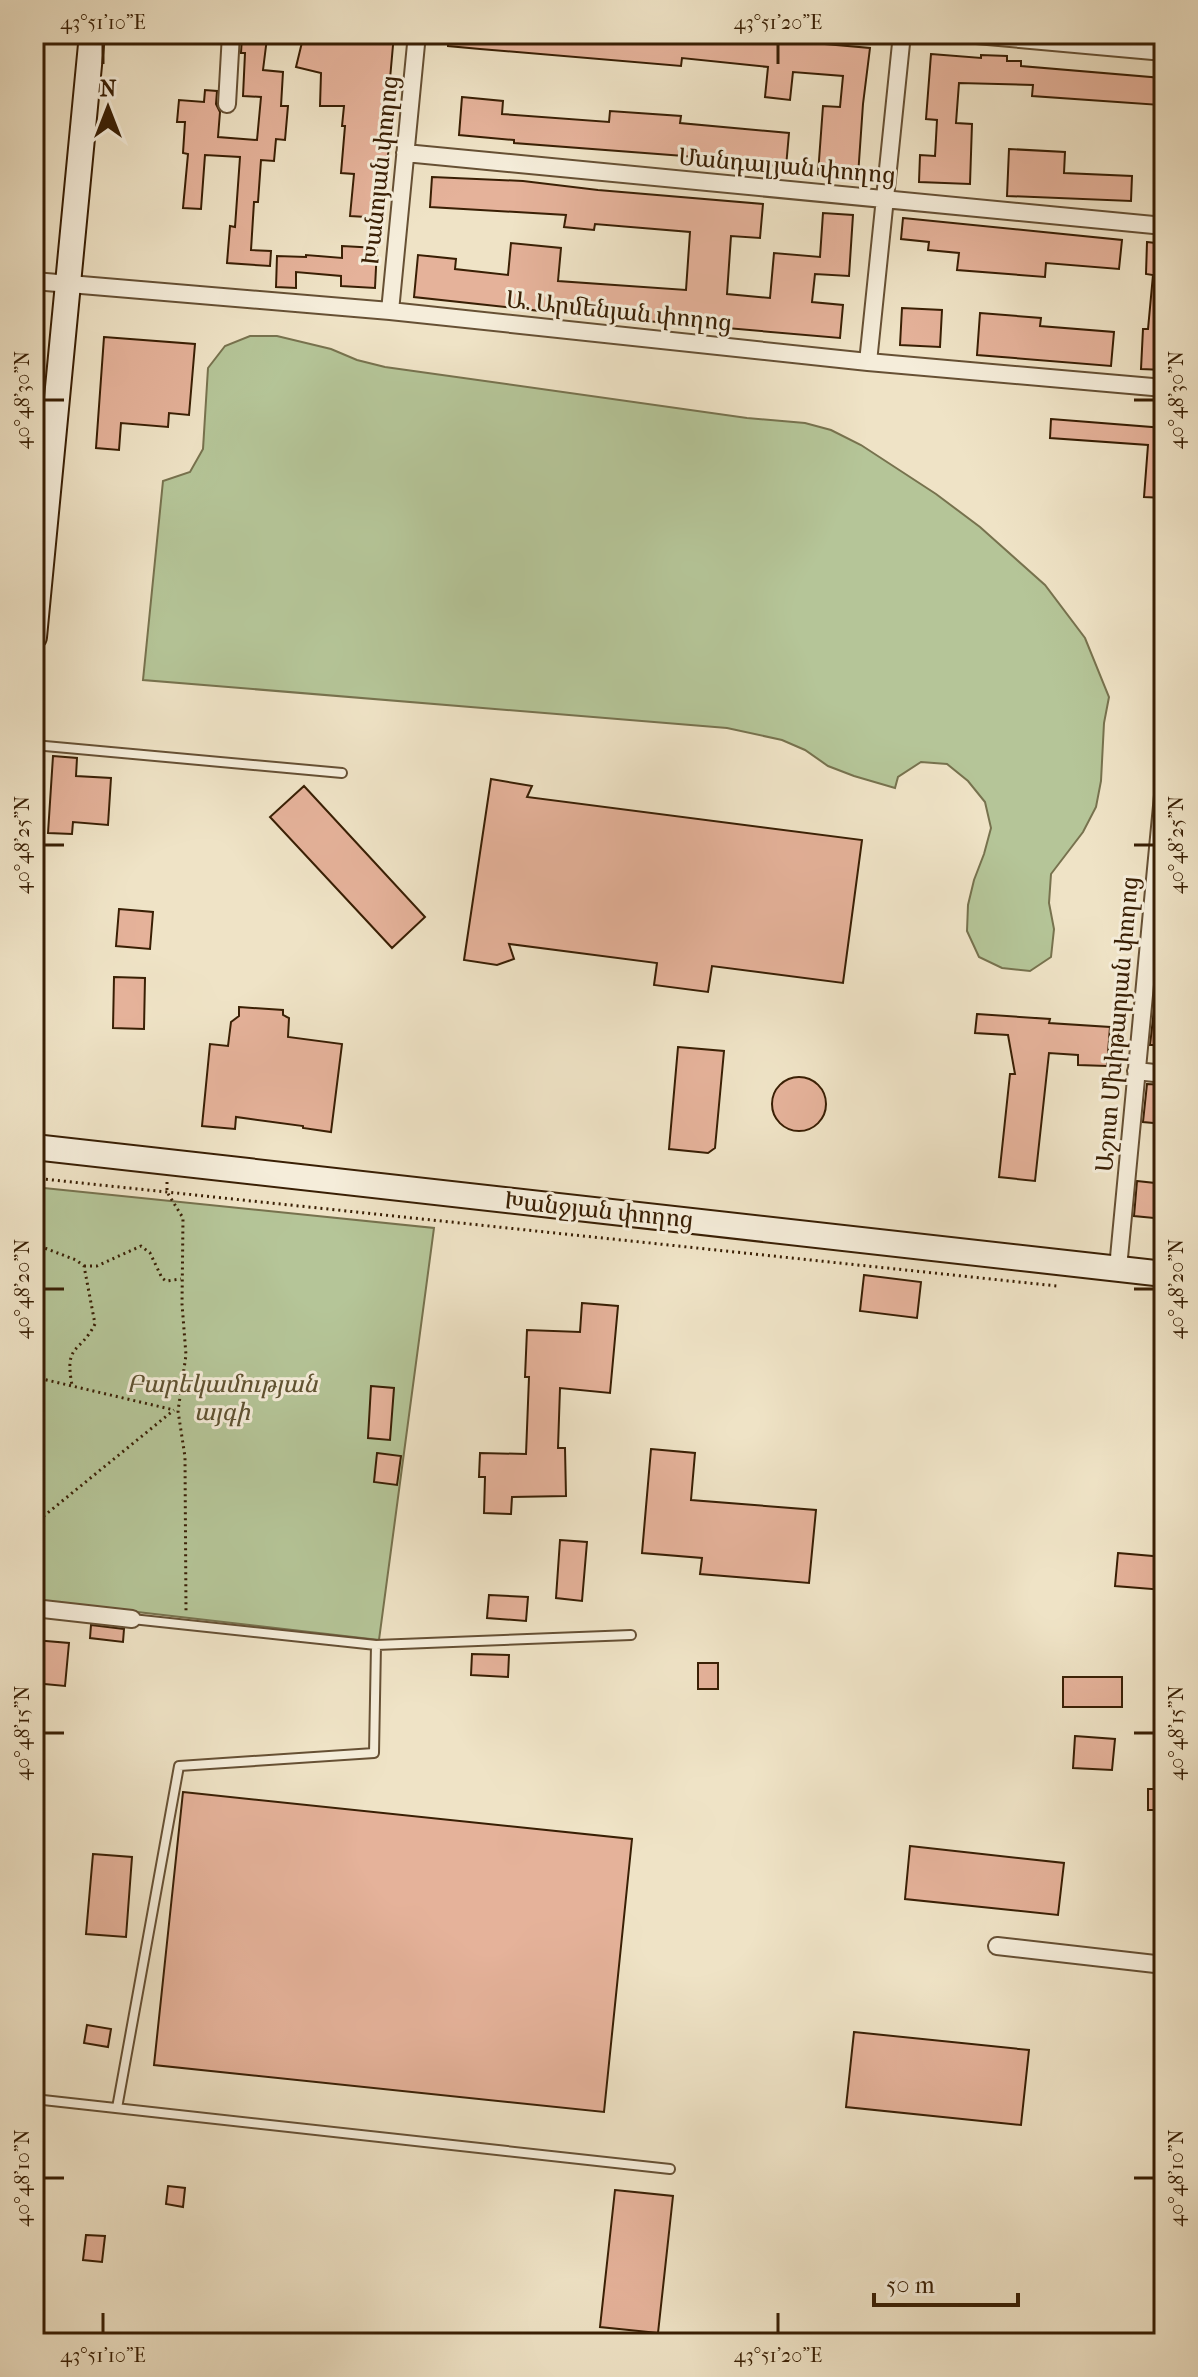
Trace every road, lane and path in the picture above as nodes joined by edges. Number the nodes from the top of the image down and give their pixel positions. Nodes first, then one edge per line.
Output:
1 (92, 34) edge
2 (231, 34) edge
3 (417, 34) edge
4 (902, 34) edge
5 (965, 34) edge
6 (1164, 52) edge
7 (227, 104) dead end
8 (405, 153) junction
9 (885, 199) junction
10 (1164, 226) edge
11 (34, 281) edge
12 (68, 284) junction
13 (390, 311) junction
14 (868, 362) junction
15 (1164, 388) edge
16 (34, 629) edge
17 (34, 745) edge
18 (342, 773) dead end
19 (1164, 785) edge
20 (1136, 1071) junction
21 (1164, 1074) edge
22 (34, 1147) edge
23 (167, 1162) junction
24 (34, 1178) edge
25 (167, 1192) junction
26 (34, 1244) edge
27 (84, 1266) junction
28 (1118, 1268) junction
29 (1164, 1274) edge
30 (182, 1279) junction
31 (1069, 1287) dead end
32 (34, 1377) edge
33 (72, 1385) junction
34 (176, 1410) junction
35 (34, 1510) edge
36 (40, 1519) junction
37 (34, 1524) edge
38 (34, 1608) edge
39 (132, 1619) joint
40 (186, 1626) junction
41 (631, 1635) dead end
42 (376, 1645) junction
43 (997, 1946) dead end
44 (1164, 1965) edge
45 (34, 2099) edge
46 (117, 2108) junction
47 (670, 2169) dead end

1 - 12 main road
2 - 7 street
3 - 8 street, Խանոյան փողոց
4 - 9 street
5 - 6 street
8 - 9 street, Մանդալյան փողոց
8 - 13 street, Խանոյան փողոց
9 - 10 street, Մանդալյան փողոց
9 - 14 street
11 - 12 street, Ա. Արմենյան փողոց
12 - 13 street, Ա. Արմենյան փողոց
12 - 16 main road
13 - 14 street, Ա. Արմենյան փողոց
14 - 15 street, Ա. Արմենյան փողոց
17 - 18 lane
19 - 20 street, Աշոտ Մխիթարյան փողոց
20 - 21 street
20 - 28 street, Աշոտ Մխիթարյան փողոց
22 - 23 main road, Խանջյան փողոց
23 - 25 path
23 - 28 main road, Խանջյան փողոց
24 - 25 path
25 - 30 path
25 - 31 path
26 - 27 path
27 - 30 path
27 - 33 path
28 - 29 main road, Խանջյան փողոց
30 - 34 path
32 - 33 path
33 - 34 path
34 - 36 path
34 - 40 path
35 - 36 path
36 - 37 path
38 - 39 street
39 - 40 lane
40 - 42 lane
41 - 42 lane
42 - 46 lane
43 - 44 street
45 - 46 lane
46 - 47 lane

